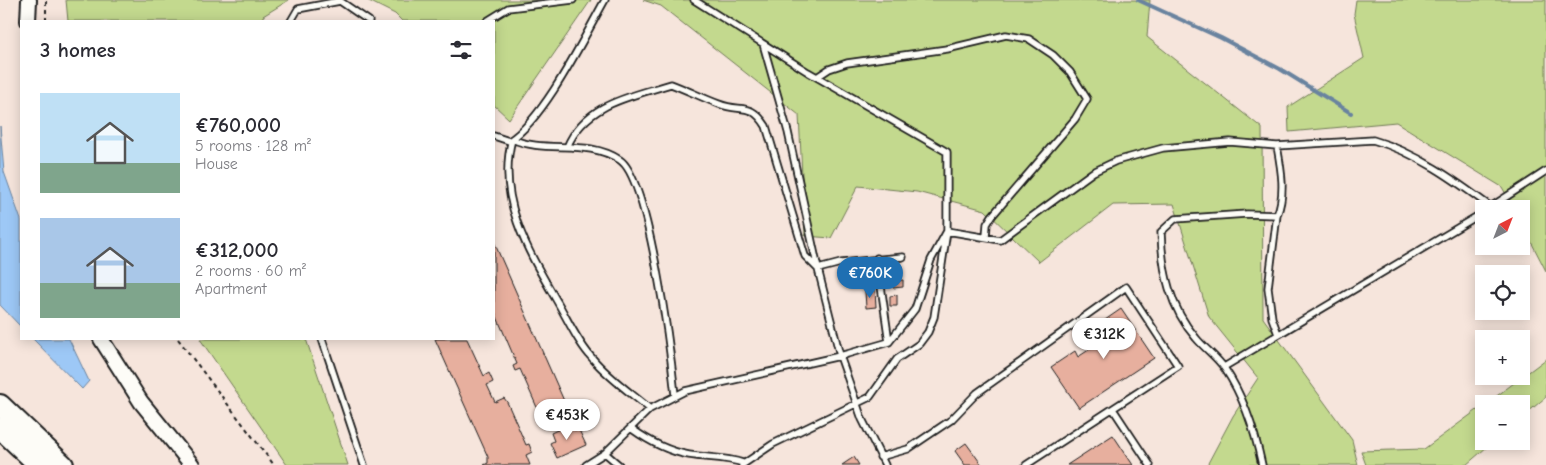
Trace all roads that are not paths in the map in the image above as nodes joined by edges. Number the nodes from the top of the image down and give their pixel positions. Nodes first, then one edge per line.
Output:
1 (29, 0) edge
2 (573, 0) edge
3 (604, 0) edge
4 (694, 0) edge
5 (28, 20) edge
6 (292, 20) edge
7 (368, 20) edge
8 (489, 20) edge
9 (763, 44) junction
10 (817, 77) junction
11 (495, 137) edge
12 (512, 139) junction
13 (1277, 146) junction
14 (567, 147) junction
15 (1546, 171) edge
16 (1480, 200) edge
17 (1502, 200) edge
18 (1277, 214) junction
19 (1475, 217) edge
20 (947, 231) junction
21 (986, 237) junction
22 (903, 257) dead end
23 (877, 258) junction
24 (818, 269) junction
25 (1278, 334) junction
26 (102, 340) edge
27 (322, 340) edge
28 (889, 342) junction
29 (840, 356) junction
30 (1224, 367) junction
31 (675, 395) junction
32 (856, 404) junction
33 (0, 405) edge
34 (650, 409) junction
35 (1113, 409) junction
36 (0, 428) edge
37 (632, 429) junction
38 (606, 453) junction
39 (880, 457) junction
40 (743, 464) edge
41 (39, 465) edge
42 (63, 465) edge
43 (192, 465) edge
44 (364, 465) edge
45 (586, 465) edge
46 (619, 465) edge
47 (885, 465) edge
48 (1026, 465) edge
49 (1150, 465) edge
50 (1262, 465) edge

1 - 5 street
2 - 8 lane
3 - 12 lane
4 - 9 lane
6 - 7 lane
9 - 10 lane
9 - 24 lane
10 - 20 lane
10 - 21 lane
11 - 12 lane
12 - 14 lane
12 - 34 lane
13 - 16 lane
13 - 18 lane
13 - 21 lane
14 - 24 lane
14 - 31 lane
15 - 17 lane
18 - 25 lane
18 - 30 lane
19 - 25 lane
20 - 21 lane
20 - 28 lane
20 - 32 lane
22 - 23 lane
23 - 24 lane
23 - 28 lane
24 - 29 lane
25 - 30 lane
26 - 43 street
27 - 44 lane
28 - 29 lane
29 - 31 lane
29 - 32 lane
30 - 50 lane
31 - 34 lane
32 - 39 lane
32 - 40 lane
33 - 42 highway
34 - 37 lane
35 - 39 lane
35 - 48 lane
35 - 49 lane
36 - 41 highway
37 - 38 lane
37 - 40 lane
38 - 45 lane
38 - 46 lane
39 - 47 lane

